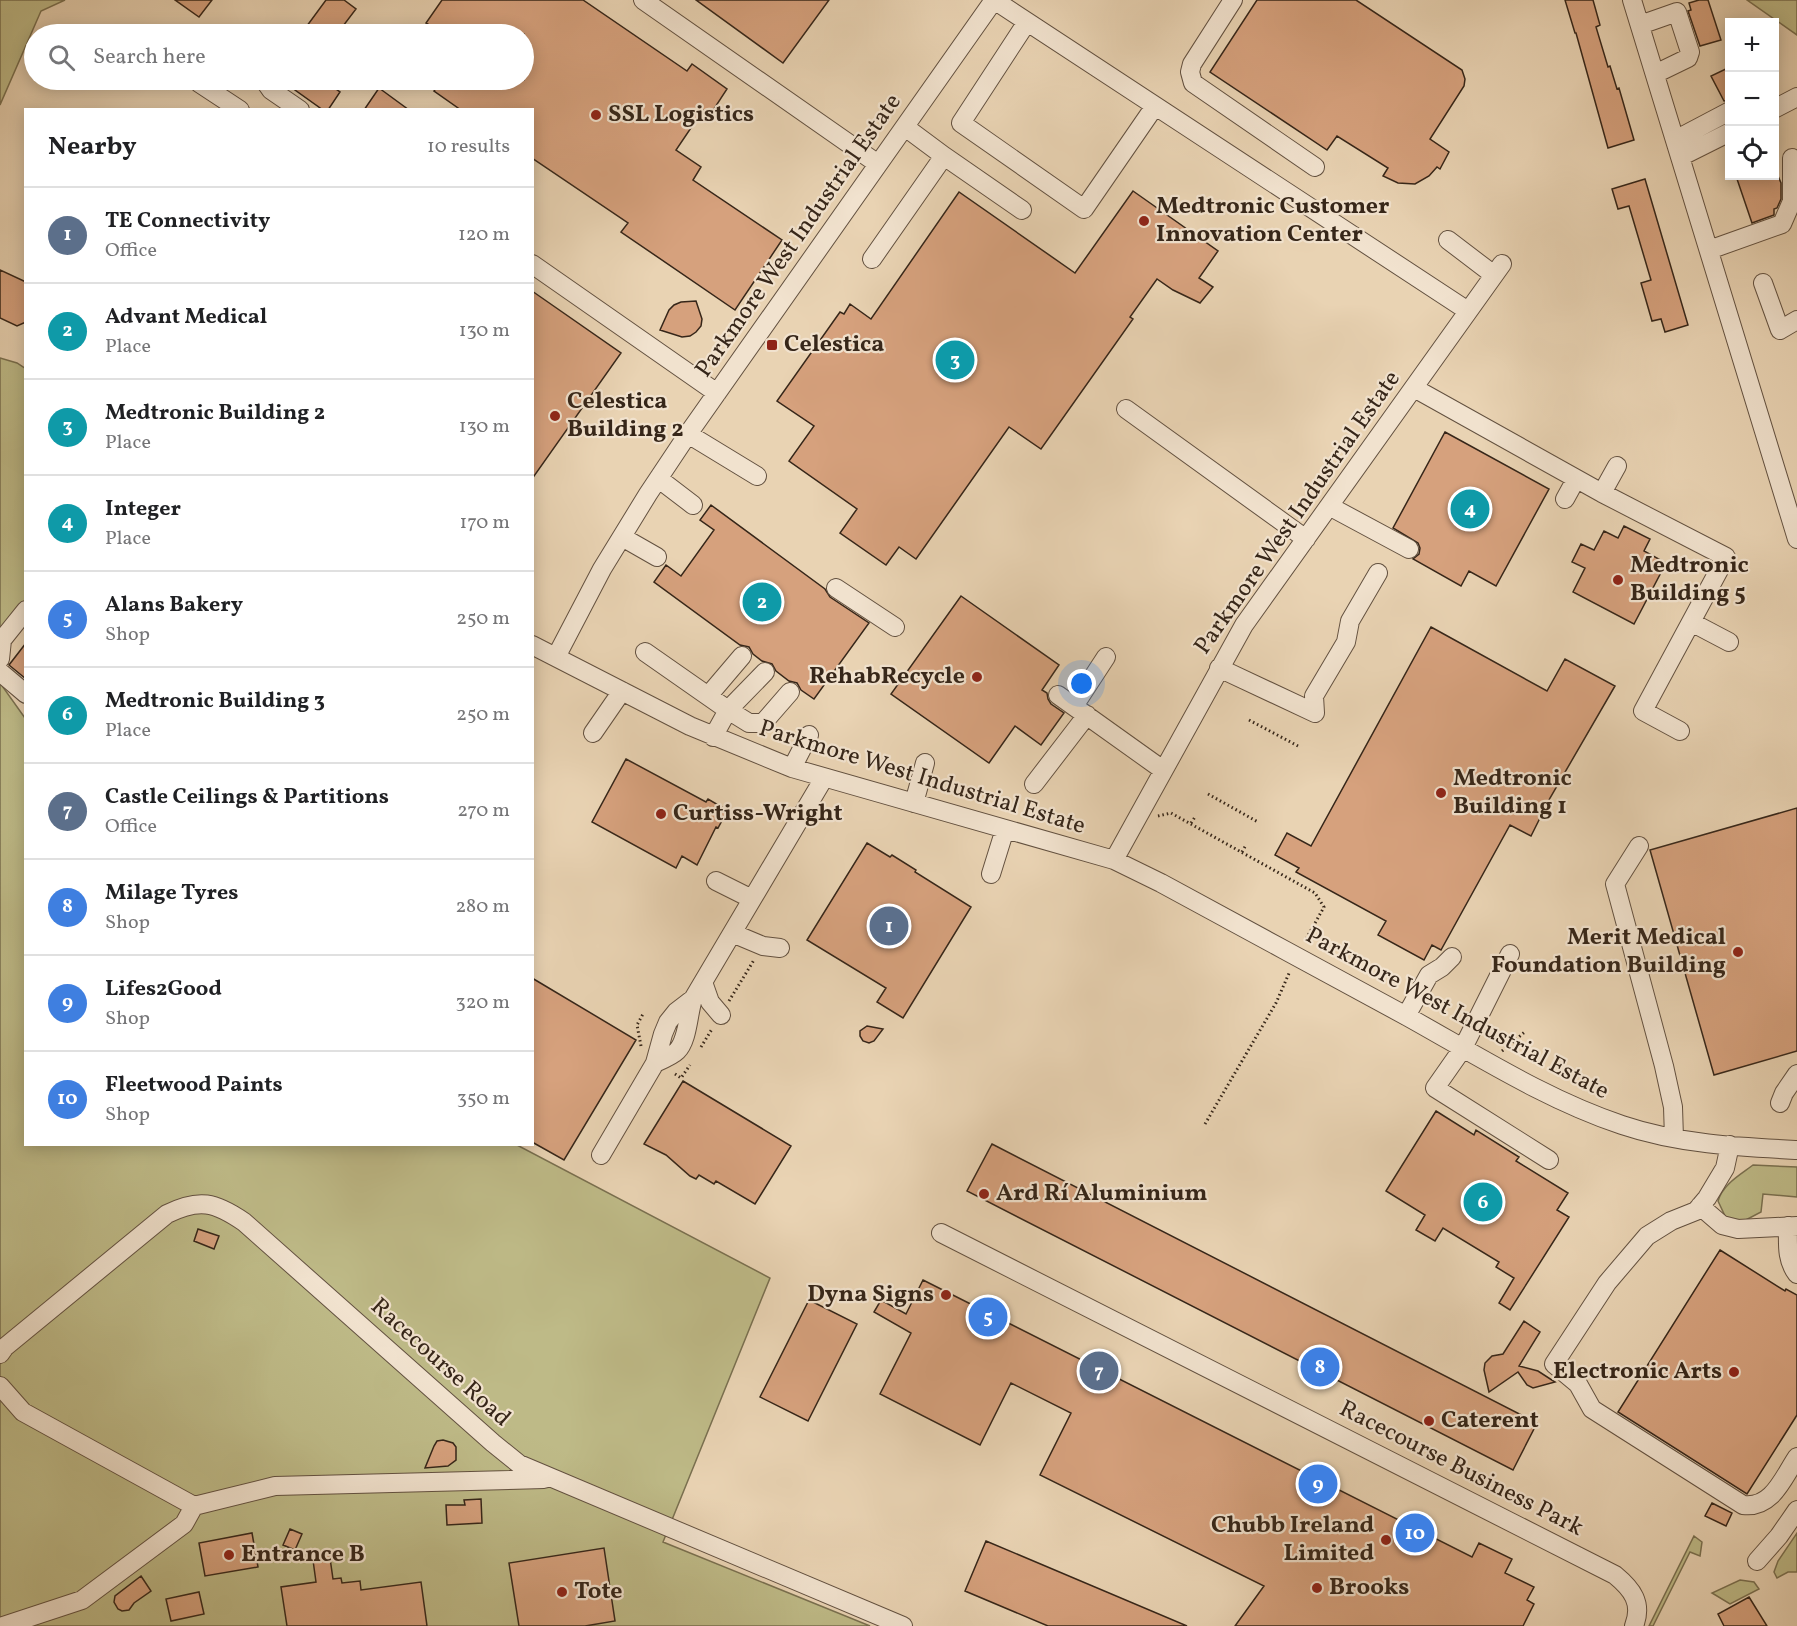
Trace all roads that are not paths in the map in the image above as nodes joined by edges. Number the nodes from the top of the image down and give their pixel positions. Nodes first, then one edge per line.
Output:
1 (643, 0) edge
2 (994, 0) edge
3 (1233, 0) edge
4 (1632, 0) edge
5 (1028, 22) junction
6 (1640, 26) junction
7 (1655, 74) junction
8 (210, 90) edge
9 (271, 90) edge
10 (1797, 97) edge
11 (1155, 106) junction
12 (1779, 106) edge
13 (237, 108) edge
14 (297, 108) edge
15 (1725, 115) edge
16 (905, 127) junction
17 (1725, 134) edge
18 (1678, 149) junction
19 (944, 156) junction
20 (1792, 158) dead end
21 (878, 164) junction
22 (1315, 167) dead end
23 (1022, 210) dead end
24 (1448, 240) dead end
25 (1709, 250) junction
26 (872, 259) dead end
27 (534, 265) edge
28 (1763, 283) dead end
29 (1468, 311) junction
30 (1797, 320) edge
31 (1414, 388) junction
32 (717, 393) junction
33 (1126, 409) dead end
34 (688, 434) junction
35 (1617, 466) dead end
36 (756, 476) dead end
37 (658, 479) junction
38 (1576, 479) junction
39 (1602, 493) junction
40 (1565, 499) dead end
41 (693, 505) dead end
42 (1329, 506) junction
43 (622, 537) junction
44 (1306, 539) junction
45 (1797, 539) edge
46 (1409, 549) dead end
47 (657, 557) dead end
48 (1378, 573) dead end
49 (836, 588) dead end
50 (24, 612) edge
51 (1691, 621) junction
52 (895, 627) dead end
53 (1729, 642) dead end
54 (534, 646) edge
55 (645, 652) dead end
56 (742, 656) dead end
57 (556, 657) junction
58 (1106, 657) dead end
59 (0, 659) edge
60 (1219, 668) junction
61 (0, 672) edge
62 (765, 672) dead end
63 (622, 691) junction
64 (24, 692) edge
65 (790, 692) dead end
66 (1058, 695) dead end
67 (708, 696) junction
68 (728, 710) junction
69 (1081, 711) junction
70 (1680, 731) dead end
71 (594, 733) dead end
72 (809, 735) dead end
73 (713, 737) junction
74 (925, 763) dead end
75 (792, 768) junction
76 (1163, 770) junction
77 (824, 778) junction
78 (1034, 784) dead end
79 (914, 803) junction
80 (1005, 829) junction
81 (1639, 846) dead end
82 (1114, 860) junction
83 (991, 874) dead end
84 (716, 881) dead end
85 (752, 899) junction
86 (732, 933) junction
87 (780, 948) dead end
88 (1509, 954) dead end
89 (1452, 957) dead end
90 (703, 982) junction
91 (721, 1015) dead end
92 (1406, 1016) junction
93 (1463, 1048) junction
94 (1797, 1074) edge
95 (1780, 1103) dead end
96 (1674, 1138) junction
97 (1730, 1145) junction
98 (1797, 1150) edge
99 (601, 1155) dead end
100 (1549, 1160) dead end
101 (1700, 1206) junction
102 (1792, 1226) edge
103 (941, 1233) dead end
104 (1797, 1274) edge
105 (0, 1354) edge
106 (0, 1386) edge
107 (1797, 1457) edge
108 (552, 1479) junction
109 (194, 1506) junction
110 (1797, 1510) edge
111 (1757, 1561) dead end
112 (3, 1626) edge
113 (903, 1626) edge
114 (1634, 1626) edge

1 - 21 street
2 - 5 street
2 - 16 street, Parkmore West Industrial Estate
3 - 22 street
4 - 6 street
5 - 11 street
5 - 11 street
6 - 7 street
6 - 7 street
7 - 18 street
8 - 13 street
9 - 14 street
10 - 12 street
11 - 29 street
15 - 18 street
16 - 19 street
16 - 21 street, Parkmore West Industrial Estate
17 - 18 street
18 - 25 street
19 - 23 street
19 - 26 street
20 - 25 street
21 - 32 street, Parkmore West Industrial Estate
24 - 29 street, Parkmore West Industrial Estate
25 - 45 street
27 - 32 street
28 - 30 street
29 - 31 street, Parkmore West Industrial Estate
31 - 38 street
31 - 42 street, Parkmore West Industrial Estate
32 - 34 street, Parkmore West Industrial Estate
33 - 44 street
34 - 36 street
34 - 37 street, Parkmore West Industrial Estate
35 - 39 street
37 - 41 street
37 - 43 street, Parkmore West Industrial Estate
38 - 39 street
38 - 40 street
39 - 51 street
42 - 44 street, Parkmore West Industrial Estate
42 - 46 street
43 - 47 street
43 - 57 street, Parkmore West Industrial Estate
44 - 60 street, Parkmore West Industrial Estate
48 - 60 street
49 - 52 street
50 - 59 street
51 - 53 street
51 - 70 street
54 - 57 street, Parkmore West Industrial Estate
55 - 67 street
56 - 67 street
57 - 63 street, Parkmore West Industrial Estate
58 - 69 street
60 - 76 street, Parkmore West Industrial Estate
61 - 64 street
62 - 68 street
63 - 71 street
63 - 73 street, Parkmore West Industrial Estate
65 - 68 street
66 - 69 street
67 - 68 street
68 - 73 street
69 - 76 street
69 - 78 street
72 - 75 street
73 - 75 street, Parkmore West Industrial Estate
74 - 79 street
75 - 77 street, Parkmore West Industrial Estate
76 - 82 street, Parkmore West Industrial Estate
77 - 79 street, Parkmore West Industrial Estate
77 - 85 street
79 - 80 street, Parkmore West Industrial Estate
80 - 82 street, Parkmore West Industrial Estate
80 - 83 street
81 - 96 street
82 - 92 street, Parkmore West Industrial Estate
84 - 85 street
85 - 86 street
86 - 87 street
86 - 90 street
88 - 93 street
89 - 92 street
90 - 91 street
90 - 99 street
92 - 93 street, Parkmore West Industrial Estate
93 - 96 street, Parkmore West Industrial Estate
93 - 100 street
94 - 95 street
96 - 97 street, Parkmore West Industrial Estate
97 - 98 street, Parkmore West Industrial Estate
97 - 101 street
101 - 102 street
101 - 107 street
102 - 104 street
103 - 114 street, Racecourse Business Park
105 - 108 street, Racecourse Road
106 - 109 street
108 - 109 street
108 - 113 street, Racecourse Road
109 - 112 street
110 - 111 street

